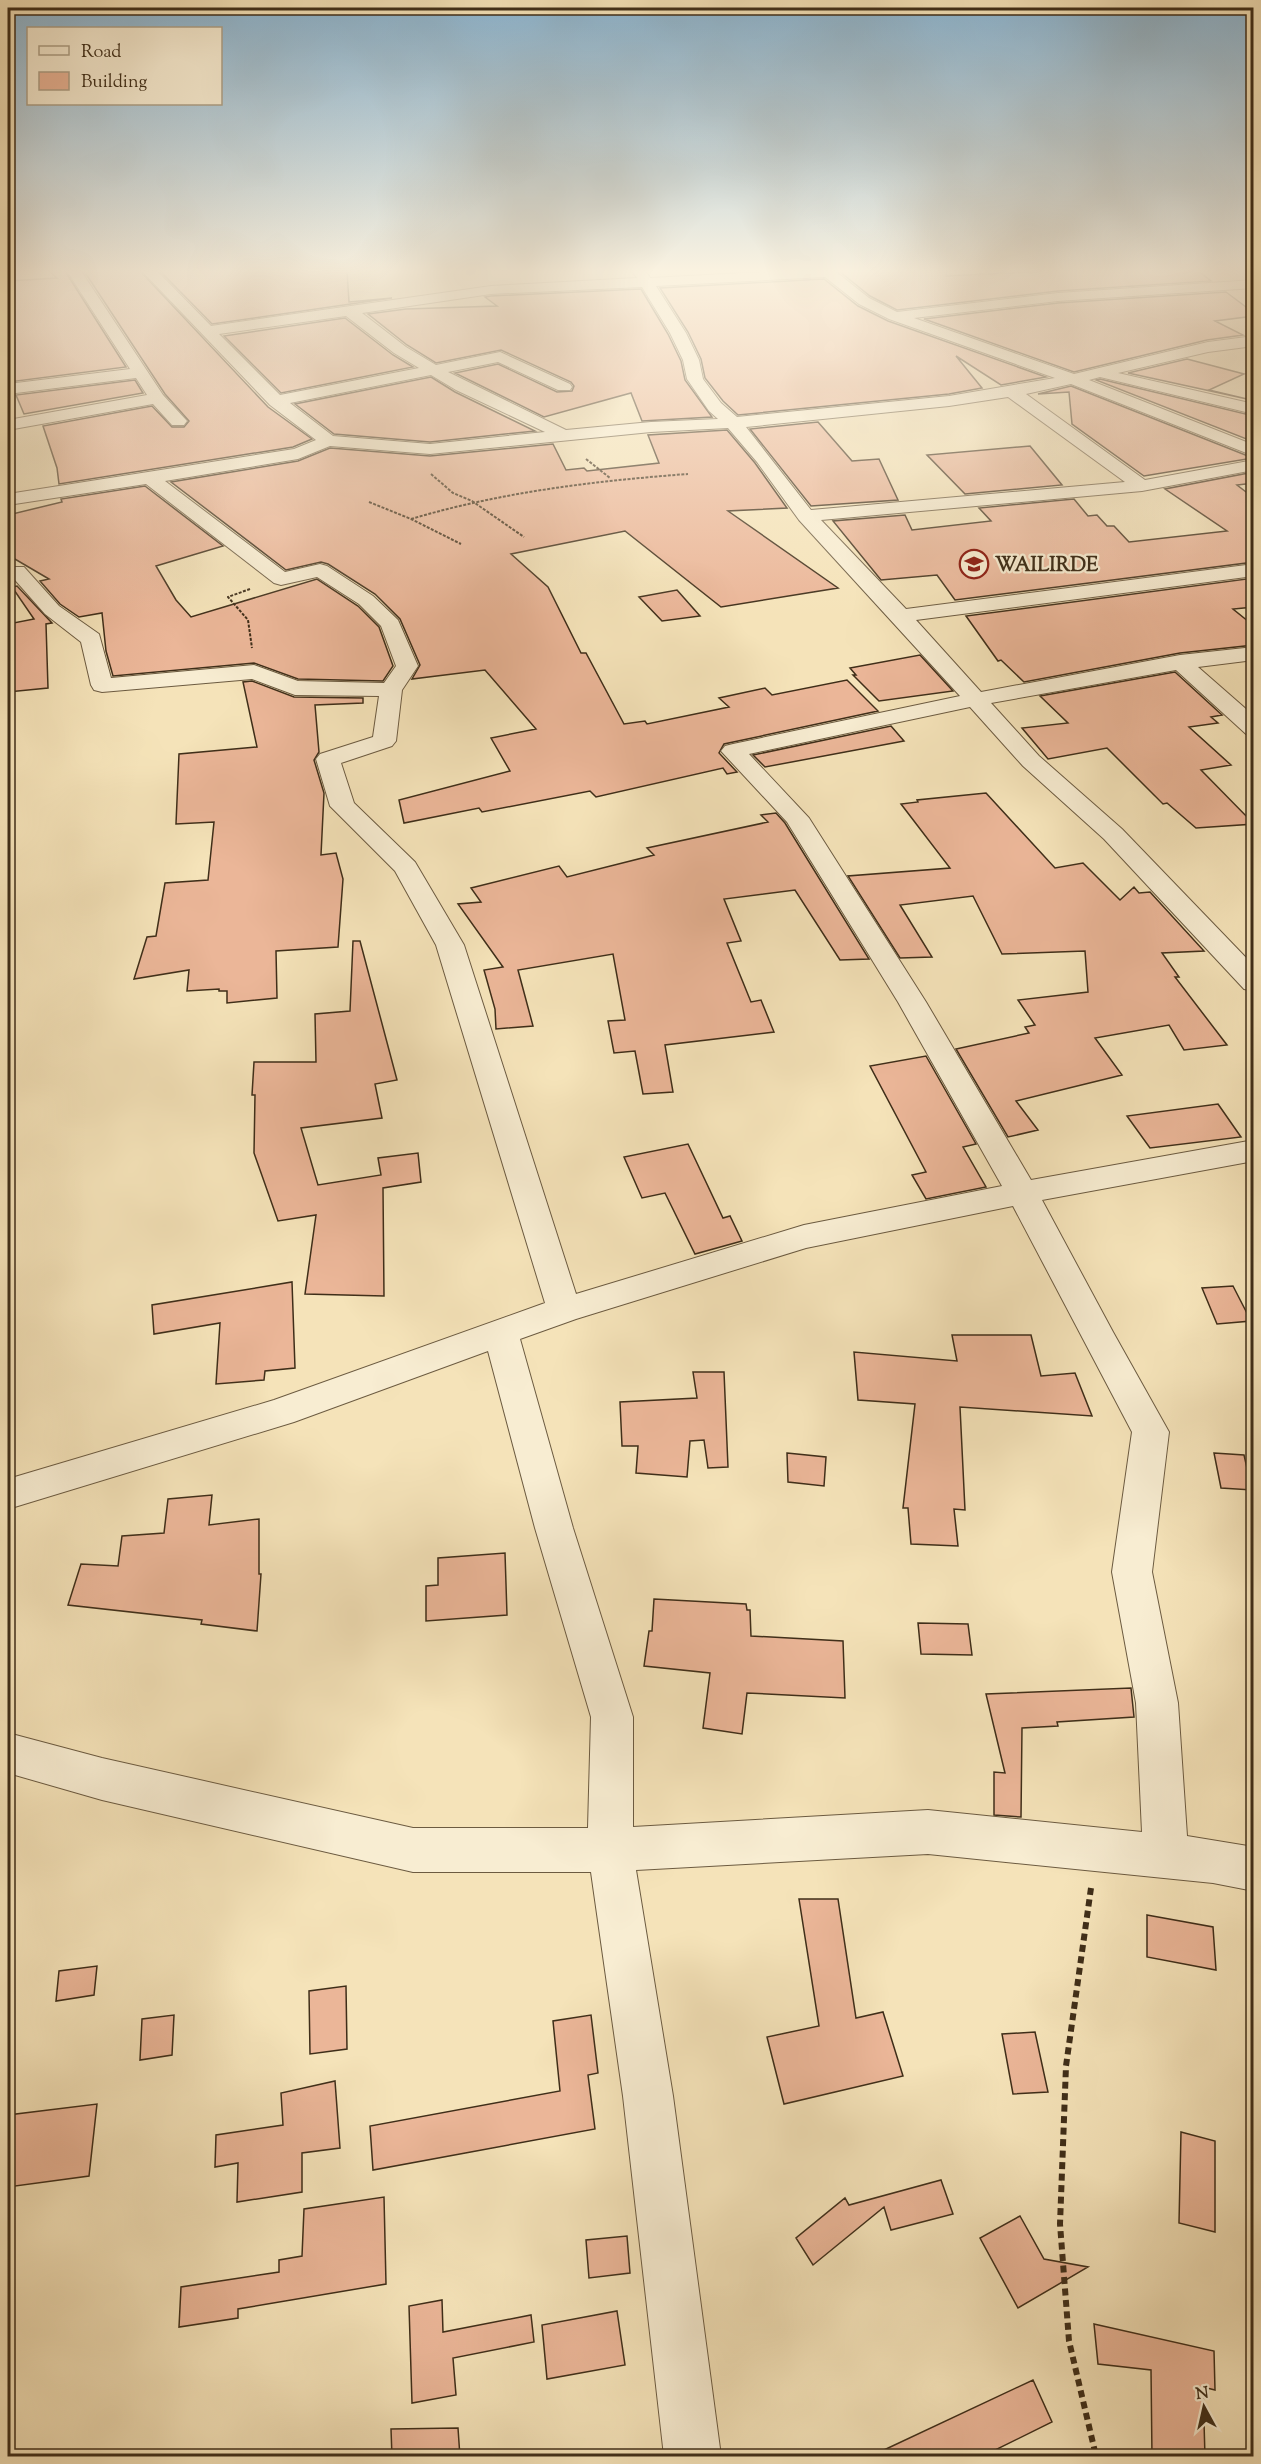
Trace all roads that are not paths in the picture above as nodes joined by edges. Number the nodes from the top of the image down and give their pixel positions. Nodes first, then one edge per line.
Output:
1 (32, 386) edge
2 (150, 386) edge
3 (263, 386) edge
4 (356, 386) edge
5 (460, 386) edge
6 (700, 386) edge
7 (1037, 386) edge
8 (1090, 386) edge
9 (1155, 386) edge
10 (8, 389) edge
11 (1012, 392) junction
12 (157, 398) junction
13 (276, 400) junction
14 (1254, 409) edge
15 (178, 422) dead end
16 (733, 423) junction
17 (8, 425) edge
18 (564, 436) junction
19 (328, 441) junction
20 (1254, 451) edge
21 (1254, 465) edge
22 (149, 477) junction
23 (1142, 486) junction
24 (8, 500) edge
25 (806, 516) junction
26 (1254, 570) edge
27 (17, 571) dead end
28 (901, 616) junction
29 (1254, 653) edge
30 (1180, 662) junction
31 (391, 690) junction
32 (974, 699) junction
33 (1254, 729) edge
34 (1254, 983) edge
35 (1254, 1150) edge
36 (1022, 1193) junction
37 (564, 1310) junction
38 (501, 1333) junction
39 (8, 1494) edge
40 (8, 1753) edge
41 (610, 1850) junction
42 (1166, 1856) junction
43 (1254, 1869) edge
44 (693, 2457) edge

1 - 10 street
2 - 12 street
3 - 13 street
4 - 13 street
5 - 18 street
6 - 16 street
7 - 11 street
8 - 20 street
9 - 14 street
11 - 16 street
11 - 23 street
12 - 15 street
12 - 17 street
13 - 19 street
16 - 18 street
16 - 25 street
18 - 19 street
19 - 22 street
21 - 23 street
22 - 24 street
22 - 31 street
23 - 25 street
25 - 28 street
26 - 28 street
27 - 31 street
28 - 32 street
29 - 30 street
30 - 32 street
30 - 33 street
31 - 37 street
32 - 34 street
32 - 36 street
35 - 36 street
36 - 37 street
36 - 42 street
37 - 38 street
38 - 39 street
38 - 41 street
40 - 41 street
41 - 42 street
41 - 44 street
42 - 43 street

